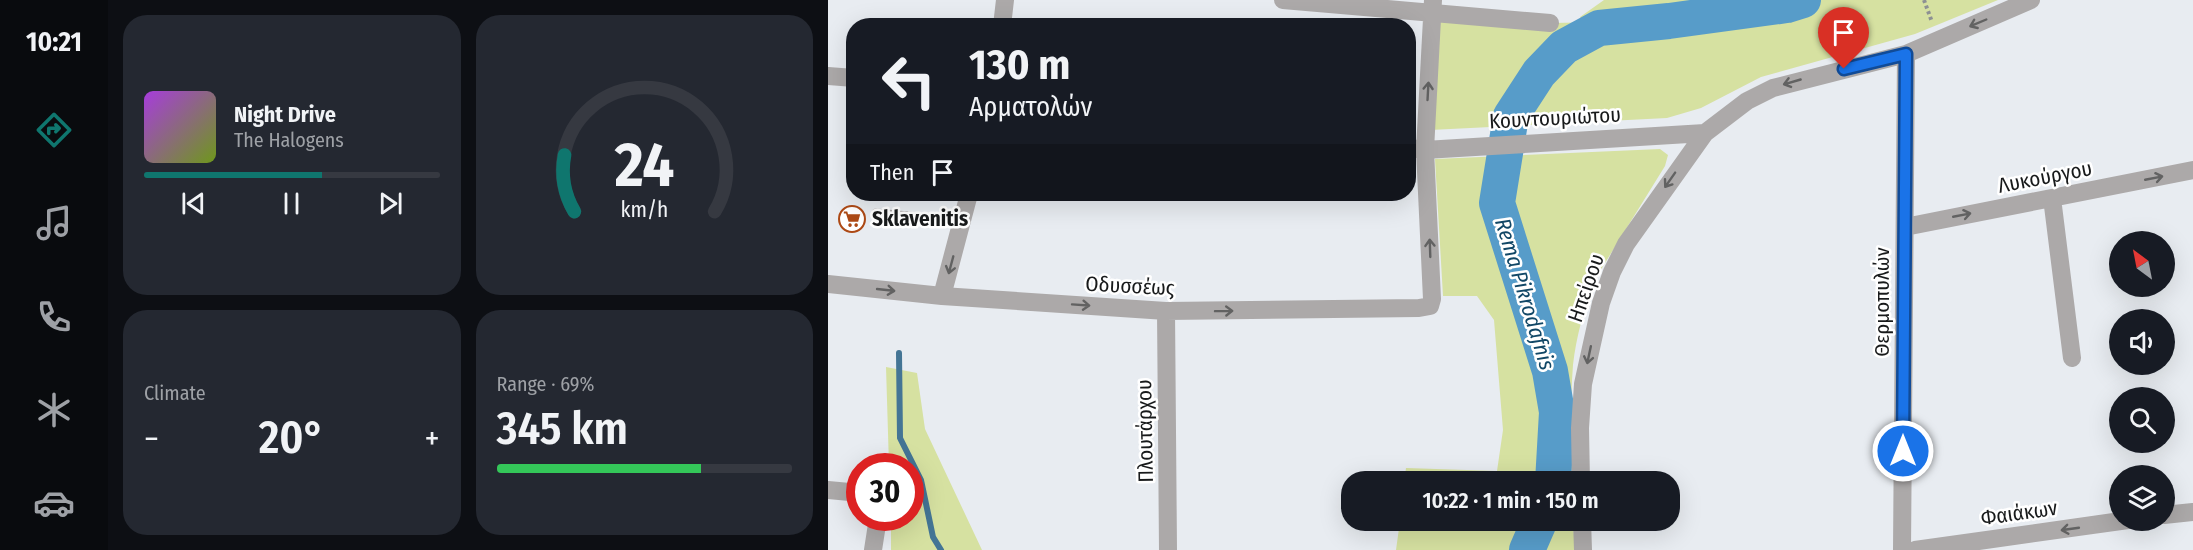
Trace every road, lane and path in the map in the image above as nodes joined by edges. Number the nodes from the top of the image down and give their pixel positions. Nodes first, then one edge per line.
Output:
1 (1005, 0) edge
2 (1283, 0) edge
3 (1924, 0) edge
4 (2031, 0) edge
5 (1433, 7) edge
6 (1003, 18) edge
7 (1550, 23) dead end
8 (1939, 40) junction
9 (1906, 54) junction
10 (828, 76) edge
11 (846, 77) edge
12 (1705, 133) junction
13 (1417, 149) edge
14 (2193, 170) edge
15 (2052, 198) junction
16 (967, 201) edge
17 (876, 213) dead end
18 (962, 221) junction
19 (1905, 226) junction
20 (828, 284) edge
21 (942, 296) junction
22 (1166, 311) junction
23 (2072, 358) dead end
24 (1581, 471) edge
25 (828, 490) edge
26 (846, 492) edge
27 (2193, 512) edge
28 (2175, 514) edge
29 (2109, 523) edge
30 (876, 531) edge
31 (1582, 531) edge
32 (873, 550) edge
33 (1168, 550) edge
34 (1582, 550) edge
35 (1902, 550) edge
36 (1915, 550) edge

1 - 6 street
2 - 5 street
3 - 8 path
4 -> 8 street, Ηπείρου
5 - 7 street
13 -> 5 street
8 - 9 street, Ηπείρου
9 -> 12 street, Ηπείρου
9 - 19 street, Θερμοπυλών
10 - 11 street
12 - 13 street, Κουντουριώτου
12 -> 24 street, Ηπείρου
22 -> 13 street, Οδυσσέως
15 -> 14 street, Λυκούργου
19 -> 15 street, Λυκούργου
15 - 23 street
16 - 18 street
17 - 18 lane
18 -> 21 street
19 - 35 street, Θερμοπυλών
20 -> 21 street, Οδυσσέως
21 -> 22 street, Οδυσσέως
22 - 33 street, Πλουτάρχου
25 - 26 street
27 - 28 street
29 -> 36 street, Φαιάκων
30 - 32 street
31 - 34 street

